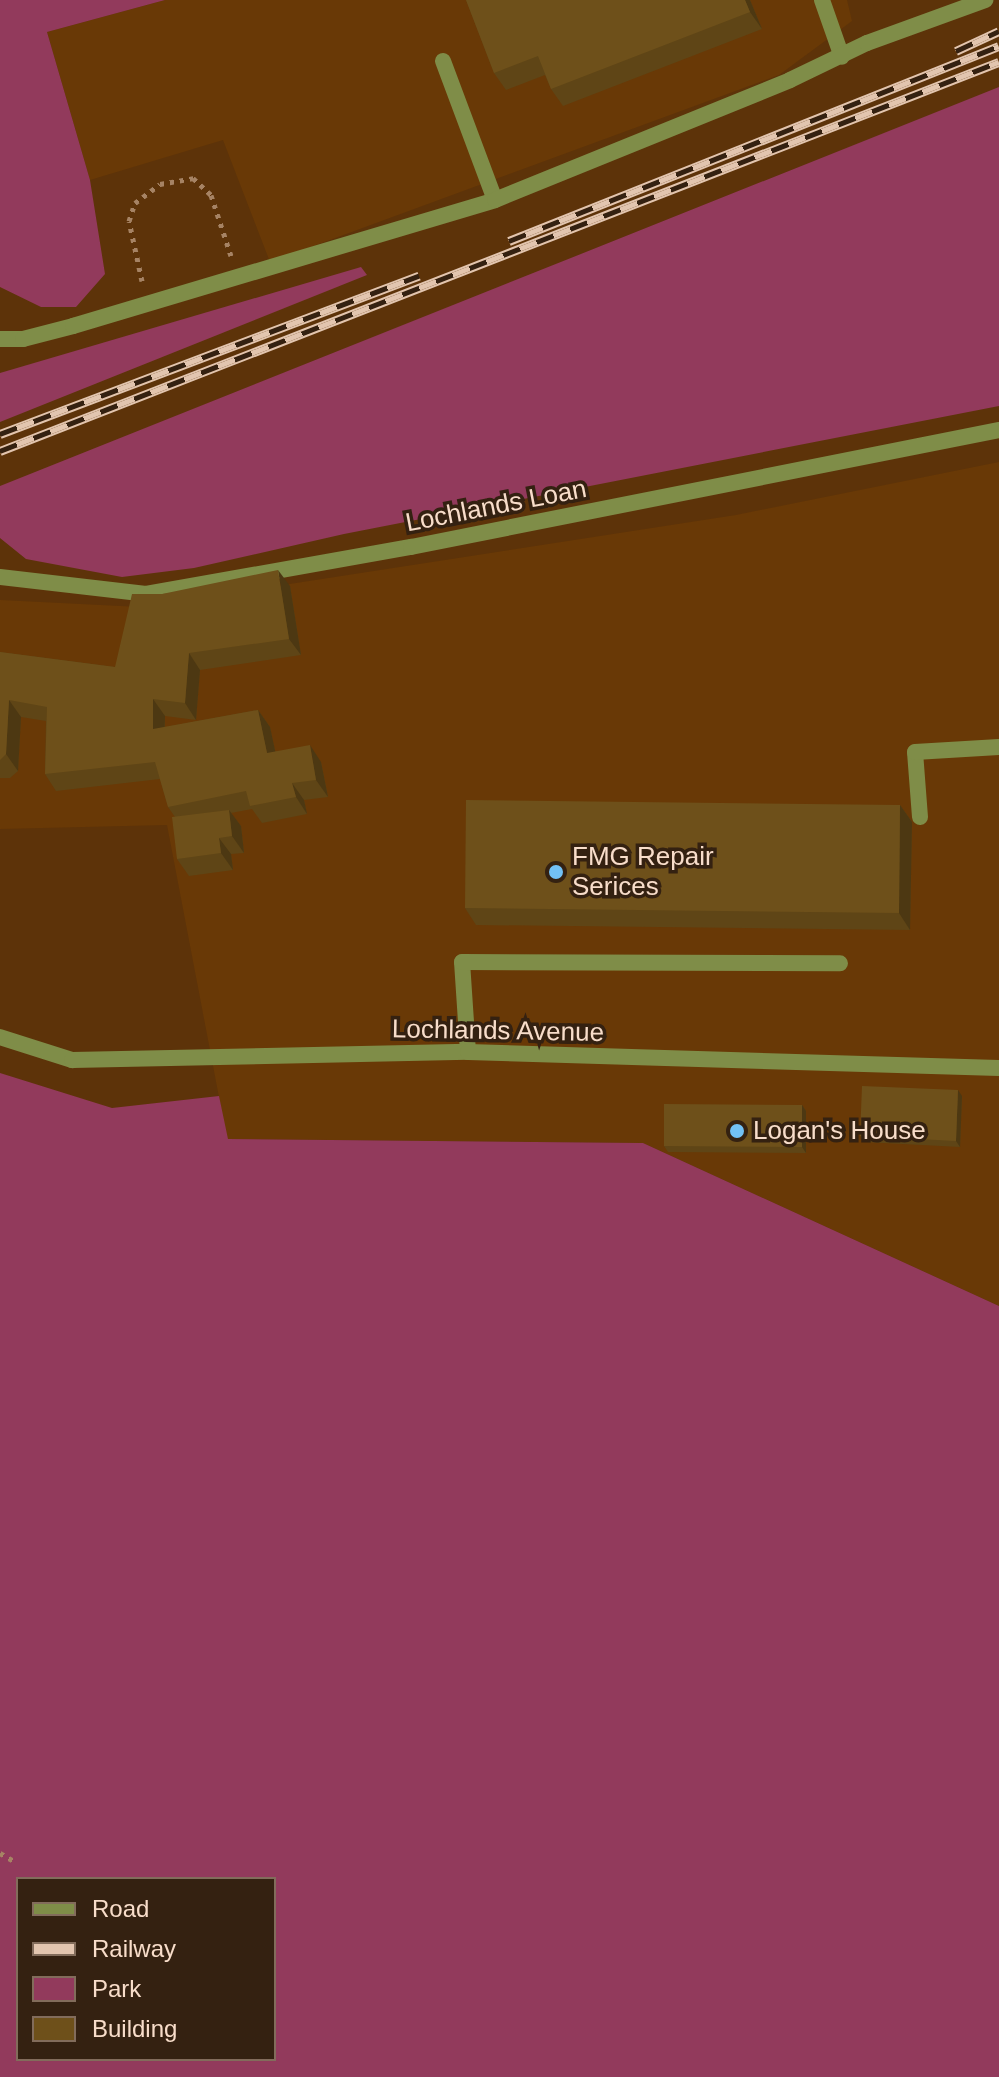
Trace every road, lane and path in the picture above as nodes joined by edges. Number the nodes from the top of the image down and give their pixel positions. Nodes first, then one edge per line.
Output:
1 (822, 0) edge
2 (985, 0) edge
3 (842, 57) junction
4 (443, 61) dead end
5 (495, 200) junction
6 (238, 276) junction
7 (147, 303) junction
8 (0, 339) edge
9 (999, 430) edge
10 (0, 577) edge
11 (999, 747) edge
12 (920, 817) dead end
13 (840, 963) dead end
14 (0, 1037) edge
15 (468, 1052) junction
16 (999, 1068) edge
17 (0, 1853) edge
18 (14, 1861) dead end

1 - 3 street
2 - 3 street
3 - 5 street
4 - 5 street
5 - 6 street
6 - 7 street
6 - 7 path
7 - 8 street
9 - 10 street, Lochlands Loan
11 - 12 street
13 - 15 street
14 - 15 street, Lochlands Avenue
15 - 16 street, Lochlands Avenue
17 - 18 path

